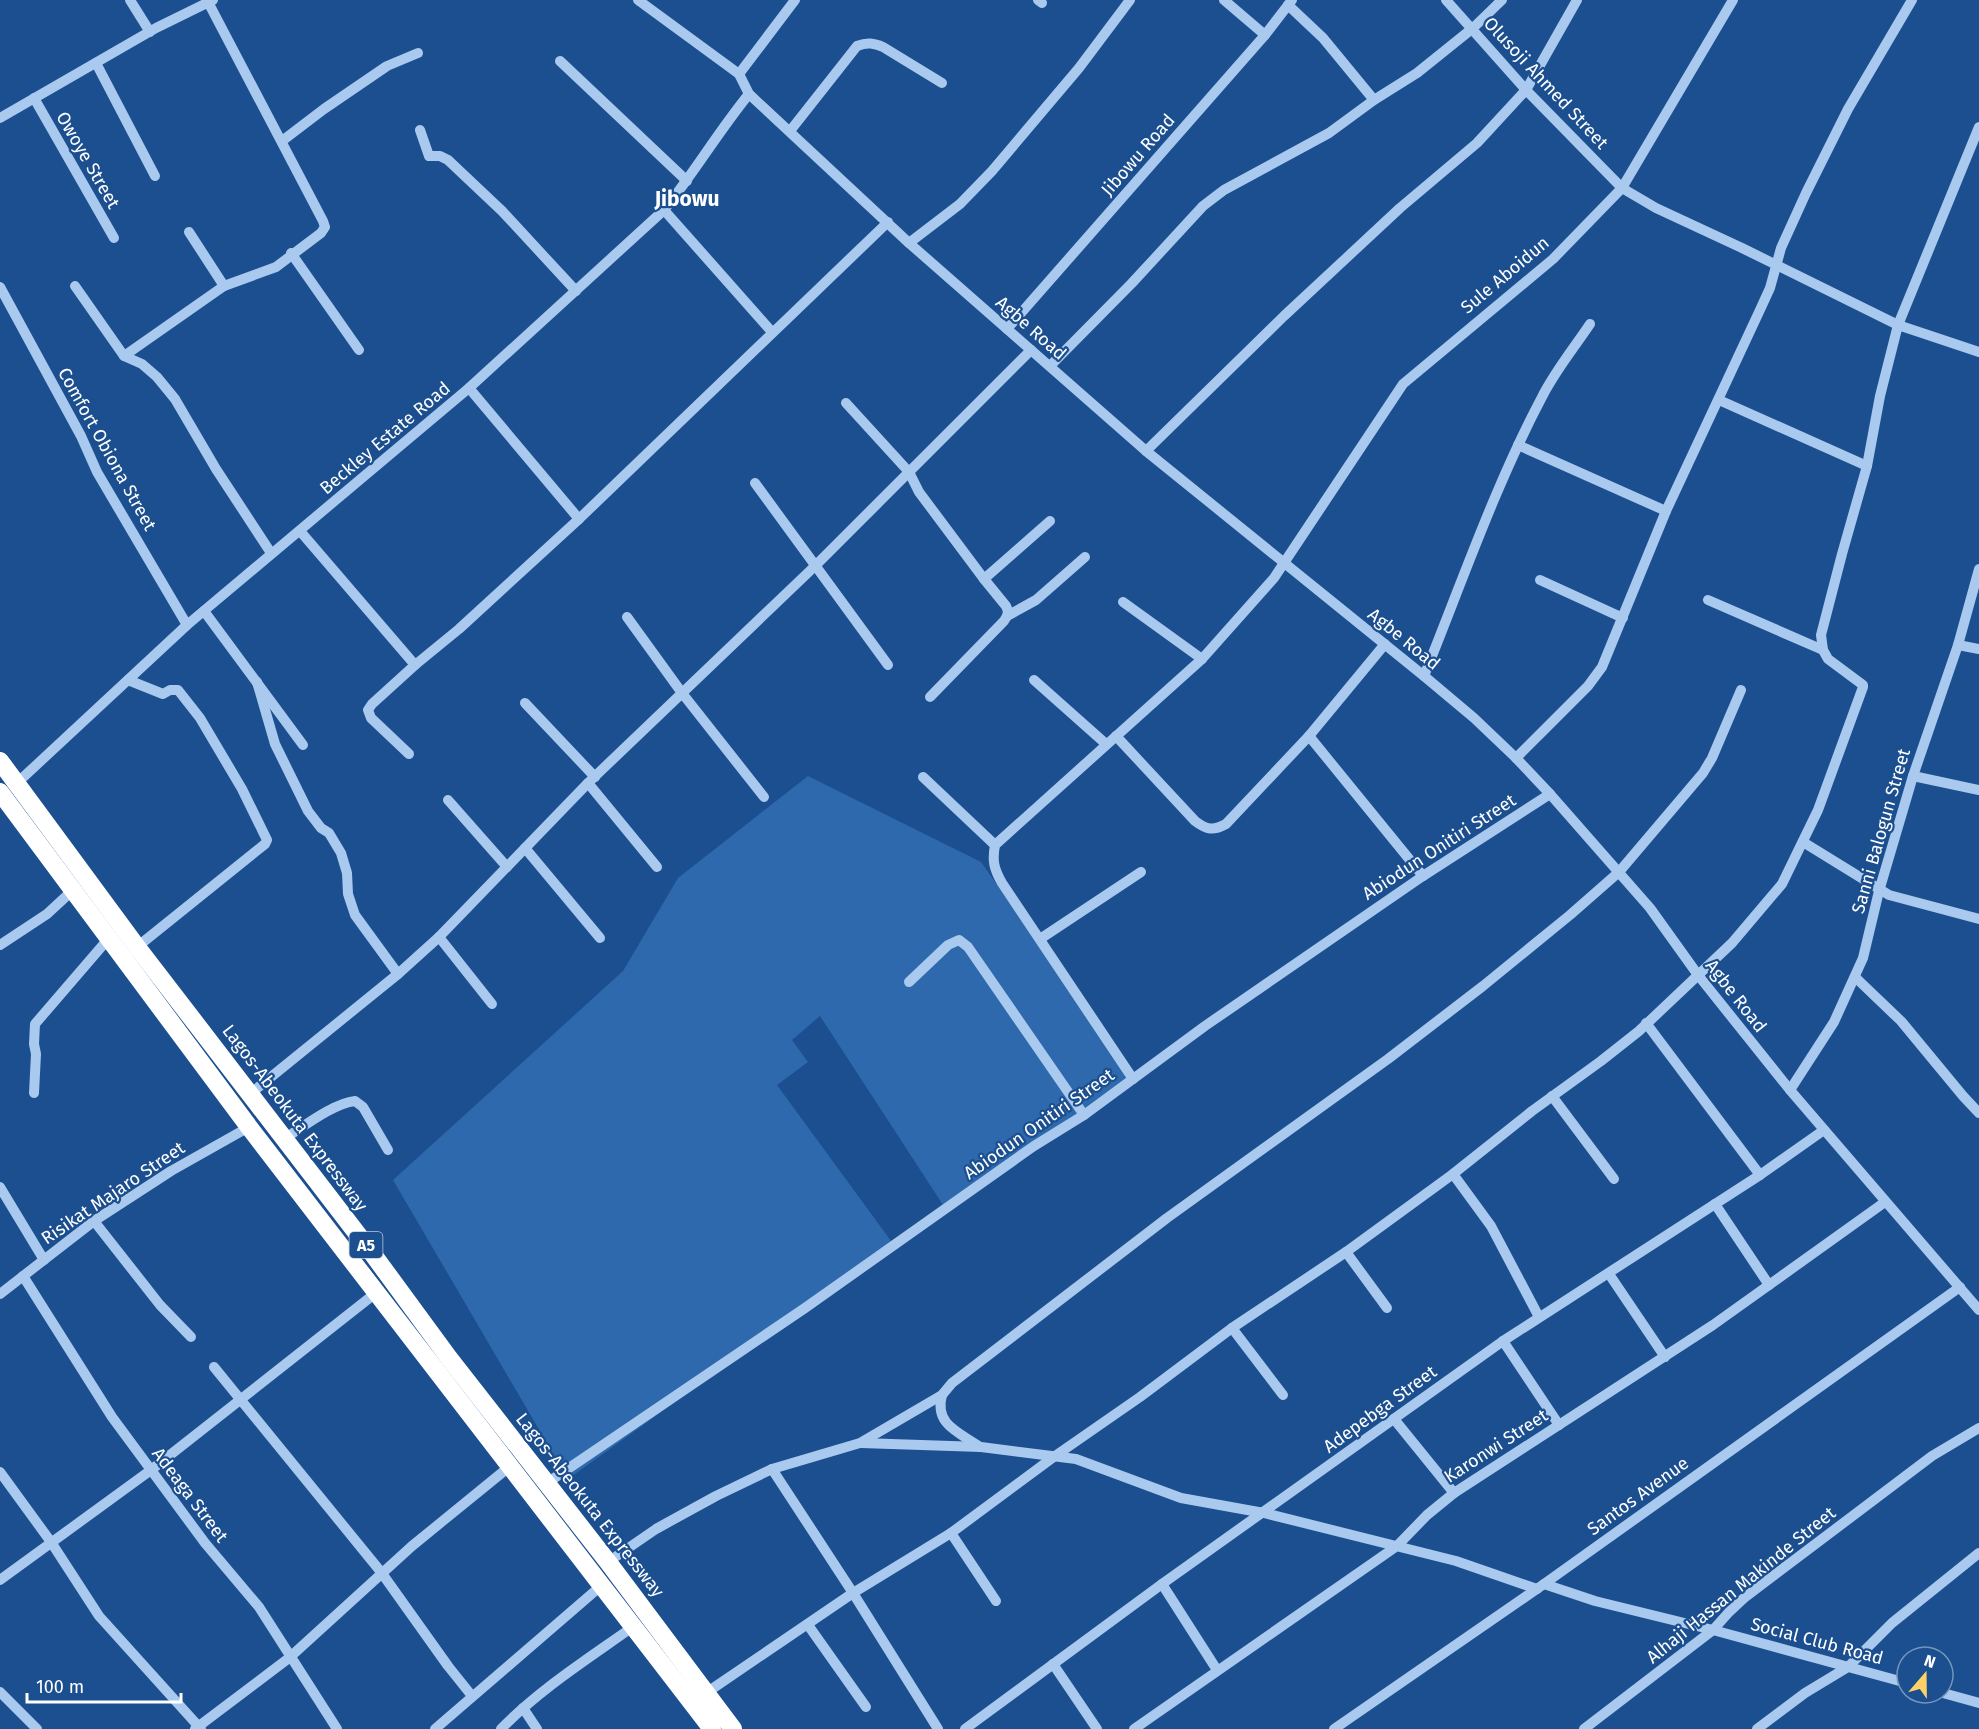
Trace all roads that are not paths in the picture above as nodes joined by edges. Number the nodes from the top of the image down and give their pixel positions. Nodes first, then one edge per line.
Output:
1 (130, 0) edge
2 (638, 0) edge
3 (795, 0) edge
4 (1130, 0) edge
5 (1224, 0) edge
6 (1446, 0) edge
7 (1502, 0) edge
8 (1577, 0) edge
9 (1733, 0) edge
10 (1912, 0) edge
11 (211, 1) edge
12 (1290, 3) edge
13 (1473, 28) junction
14 (150, 32) junction
15 (1265, 35) junction
16 (418, 53) dead end
17 (560, 61) dead end
18 (96, 63) junction
19 (739, 74) junction
20 (942, 83) dead end
21 (1526, 90) junction
22 (749, 94) junction
23 (34, 98) junction
24 (1374, 100) junction
25 (2, 113) edge
26 (1979, 127) edge
27 (420, 130) dead end
28 (790, 131) junction
29 (282, 141) junction
30 (155, 176) dead end
31 (687, 182) junction
32 (1622, 188) junction
33 (664, 210) junction
34 (888, 222) junction
35 (189, 232) dead end
36 (114, 238) dead end
37 (909, 243) junction
38 (291, 254) junction
39 (1777, 265) junction
40 (75, 286) dead end
41 (224, 286) junction
42 (0, 287) edge
43 (576, 291) junction
44 (1590, 324) dead end
45 (1898, 325) junction
46 (1007, 330) junction
47 (772, 332) junction
48 (359, 350) dead end
49 (1031, 350) junction
50 (1979, 352) edge
51 (124, 356) junction
52 (1050, 366) junction
53 (469, 388) junction
54 (1719, 400) junction
55 (846, 404) dead end
56 (1518, 445) junction
57 (1146, 451) junction
58 (1867, 466) junction
59 (909, 472) junction
60 (755, 483) dead end
61 (1666, 511) junction
62 (579, 519) junction
63 (1050, 522) dead end
64 (300, 531) junction
65 (271, 554) junction
66 (1085, 557) dead end
67 (1285, 564) junction
68 (814, 566) junction
69 (1979, 569) edge
70 (984, 579) junction
71 (1540, 580) dead end
72 (1708, 600) dead end
73 (1123, 602) dead end
74 (204, 611) junction
75 (1007, 616) junction
76 (627, 617) dead end
77 (1623, 618) junction
78 (187, 625) junction
79 (1385, 644) junction
80 (1958, 645) junction
81 (1979, 649) edge
82 (1823, 650) junction
83 (1202, 659) junction
84 (414, 664) junction
85 (888, 665) dead end
86 (1424, 676) junction
87 (128, 680) junction
88 (1034, 680) dead end
89 (257, 682) junction
90 (1741, 690) dead end
91 (682, 693) junction
92 (930, 697) dead end
93 (525, 703) dead end
94 (1116, 736) junction
95 (1309, 736) junction
96 (1106, 744) junction
97 (303, 745) dead end
98 (409, 754) dead end
99 (1516, 758) junction
100 (0, 761) edge
101 (1913, 776) junction
102 (923, 777) dead end
103 (592, 780) junction
104 (17, 783) junction
105 (1979, 790) edge
106 (0, 792) edge
107 (1550, 794) junction
108 (764, 797) dead end
109 (448, 800) dead end
110 (1803, 842) junction
111 (994, 845) junction
112 (525, 848) junction
113 (507, 867) junction
114 (657, 867) dead end
115 (1141, 872) dead end
116 (1618, 872) junction
117 (1423, 876) junction
118 (73, 890) junction
119 (1879, 891) junction
120 (1979, 920) edge
121 (439, 937) junction
122 (109, 938) junction
123 (600, 938) dead end
124 (1040, 939) junction
125 (0, 945) edge
126 (137, 946) junction
127 (398, 974) junction
128 (1698, 975) junction
129 (1855, 977) junction
130 (909, 982) dead end
131 (492, 1004) dead end
132 (1646, 1023) junction
133 (1133, 1079) junction
134 (1790, 1090) junction
135 (34, 1093) dead end
136 (250, 1094) junction
137 (1552, 1096) junction
138 (1979, 1113) edge
139 (1084, 1115) junction
140 (249, 1127) junction
141 (1824, 1130) junction
142 (284, 1139) junction
143 (388, 1149) dead end
144 (1453, 1174) junction
145 (1760, 1175) junction
146 (1614, 1179) dead end
147 (0, 1187) edge
148 (1885, 1202) junction
149 (1715, 1204) junction
150 (94, 1221) junction
151 (1346, 1252) junction
152 (44, 1260) junction
153 (1609, 1274) junction
154 (23, 1276) junction
155 (1769, 1285) junction
156 (1960, 1287) junction
157 (376, 1292) junction
158 (0, 1294) edge
159 (1387, 1308) dead end
160 (1978, 1308) edge
161 (1539, 1317) junction
162 (1232, 1328) junction
163 (191, 1337) dead end
164 (1503, 1341) junction
165 (1665, 1357) junction
166 (214, 1367) dead end
167 (942, 1395) junction
168 (1283, 1395) dead end
169 (240, 1400) junction
170 (1394, 1419) junction
171 (1559, 1425) junction
172 (1979, 1428) edge
173 (860, 1443) junction
174 (981, 1447) junction
175 (1054, 1456) junction
176 (509, 1467) junction
177 (772, 1469) junction
178 (151, 1470) junction
179 (0, 1472) edge
180 (547, 1483) junction
181 (1454, 1493) junction
182 (1264, 1513) junction
183 (951, 1533) junction
184 (51, 1542) junction
185 (1397, 1546) junction
186 (1979, 1553) edge
187 (608, 1562) junction
188 (381, 1572) junction
189 (0, 1580) edge
190 (1162, 1584) junction
191 (602, 1585) junction
192 (1540, 1587) junction
193 (853, 1593) junction
194 (996, 1601) dead end
195 (808, 1625) junction
196 (634, 1626) junction
197 (1713, 1630) junction
198 (289, 1658) junction
199 (1053, 1664) junction
200 (1848, 1667) junction
201 (1217, 1670) junction
202 (1895, 1680) edge
203 (0, 1692) edge
204 (706, 1693) junction
205 (472, 1696) junction
206 (1955, 1696) edge
207 (1979, 1703) edge
208 (866, 1707) dead end
209 (523, 1708) junction
210 (198, 1728) edge
211 (37, 1729) edge
212 (337, 1729) edge
213 (435, 1729) edge
214 (501, 1729) edge
215 (537, 1729) edge
216 (712, 1729) edge
217 (733, 1729) edge
218 (938, 1729) edge
219 (965, 1729) edge
220 (1097, 1729) edge
221 (1134, 1729) edge
222 (1334, 1729) edge
223 (1584, 1729) edge
224 (1757, 1729) edge

1 - 14 street
2 - 19 street
3 - 19 street
4 - 37 street
5 - 15 street
6 - 13 street, Olusoji Ahmed Street
7 - 13 street
8 - 21 street
9 - 32 street, Sule Aboidun
10 - 39 street
11 - 14 street
11 - 29 street
12 - 15 street, Jibowu Road
12 - 24 street
13 - 21 street, Olusoji Ahmed Street
13 - 24 street
14 - 18 street
15 - 46 street, Jibowu Road
16 - 29 street
17 - 31 street
18 - 23 street
18 - 30 street
19 - 22 street
20 - 28 street
21 - 32 street, Olusoji Ahmed Street
21 - 57 street
22 - 28 street, Agbe Road
22 - 31 street, Beckley Estate Road
23 - 25 street
23 - 36 street, Owoye Street
24 - 52 street
26 - 45 street
27 - 43 street
28 - 34 street, Agbe Road
29 - 38 street
31 - 33 street, Beckley Estate Road
32 - 39 street, Olusoji Ahmed Street
32 - 67 street, Sule Aboidun
33 - 43 street, Beckley Estate Road
33 - 47 street
34 - 37 street, Agbe Road
34 - 47 street
35 - 41 street
37 - 46 street, Agbe Road
38 - 41 street
38 - 48 street
39 - 45 street, Olusoji Ahmed Street
39 - 54 street
40 - 51 street
41 - 51 street
42 - 78 street, Comfort Obiona Street
43 - 53 street, Beckley Estate Road
44 - 56 street
45 - 50 street, Olusoji Ahmed Street
45 - 58 street
46 - 49 street, Agbe Road
47 - 62 street
49 - 52 street, Agbe Road
49 - 59 street
51 - 65 street
52 - 57 street, Agbe Road
53 - 62 street
53 - 64 street, Beckley Estate Road
54 - 58 street
54 - 61 street
55 - 59 street
56 - 61 street
56 - 86 street
57 - 67 street, Agbe Road
58 - 82 street
59 - 68 street
59 - 70 street
60 - 68 street
61 - 77 street
62 - 84 street
63 - 70 street
64 - 65 street, Beckley Estate Road
64 - 84 street
65 - 74 street, Beckley Estate Road
66 - 75 street
67 - 79 street, Agbe Road
67 - 83 street, Sule Aboidun
68 - 85 street
68 - 91 street
69 - 80 street, Sanni Balogun Street
70 - 75 street
71 - 77 street
72 - 82 street
73 - 83 street
74 - 78 street, Beckley Estate Road
74 - 89 street
75 - 92 street
76 - 91 street
77 - 99 street
78 - 87 street, Beckley Estate Road
79 - 86 street, Agbe Road
79 - 95 street
80 - 81 street
80 - 101 street, Sanni Balogun Street
82 - 110 street
83 - 94 street, Sule Aboidun
84 - 98 street
86 - 99 street, Agbe Road
87 - 104 street, Beckley Estate Road
87 - 126 street
88 - 96 street
89 - 97 street
89 - 127 street
90 - 116 street
91 - 103 street
91 - 108 street
93 - 103 street
94 - 95 street
94 - 96 street, Sule Aboidun
95 - 117 street
96 - 111 street, Sule Aboidun
99 - 107 street, Agbe Road
100 - 104 highway, Lagos-Abeokuta Expressway / A5
101 - 105 street
101 - 119 street, Sanni Balogun Street
102 - 111 street
103 - 112 street
103 - 114 street
104 - 126 highway, Lagos-Abeokuta Expressway / A5
106 - 118 highway, A5
107 - 116 street, Agbe Road
107 - 117 street, Abiodun Onitiri Street
109 - 113 street
110 - 119 street
110 - 128 street
111 - 124 street
112 - 113 street
112 - 123 street
113 - 121 street
115 - 124 street
116 - 128 street, Agbe Road
116 - 167 street
117 - 133 street, Abiodun Onitiri Street
118 - 122 highway, A5
118 - 125 street
119 - 120 street
119 - 129 street, Sanni Balogun Street
121 - 127 street
121 - 131 street
122 - 135 street
122 - 140 highway, A5
124 - 133 street
126 - 136 highway, Lagos-Abeokuta Expressway / A5
127 - 136 street
128 - 132 street
128 - 134 street, Agbe Road
129 - 134 street, Sanni Balogun Street
129 - 138 street
130 - 139 street
132 - 137 street
132 - 145 street
133 - 139 street, Abiodun Onitiri Street
134 - 141 street, Agbe Road
136 - 142 highway, Lagos-Abeokuta Expressway / A5
137 - 144 street
137 - 146 street
139 - 180 street, Abiodun Onitiri Street
140 - 150 street, Risikat Majaro Street
140 - 157 highway, A5
141 - 145 street, Adepebga Street
141 - 148 street, Agbe Road
142 - 143 street
142 - 180 highway, Lagos-Abeokuta Expressway / A5
144 - 151 street
144 - 161 street
145 - 149 street, Adepebga Street
147 - 152 street
148 - 155 street, Karonwi Street
148 - 156 street, Agbe Road
149 - 153 street, Adepebga Street
149 - 155 street
150 - 152 street, Risikat Majaro Street
150 - 163 street
151 - 159 street
151 - 162 street
152 - 154 street, Risikat Majaro Street
153 - 161 street, Adepebga Street
153 - 165 street
154 - 158 street, Risikat Majaro Street
154 - 178 street, Adeaga Street
155 - 165 street, Karonwi Street
156 - 160 street, Agbe Road
156 - 192 street, Santos Avenue
157 - 169 street
157 - 176 highway, A5
161 - 164 street, Adepebga Street
162 - 168 street
162 - 175 street
164 - 170 street, Adepebga Street
164 - 171 street
165 - 171 street, Karonwi Street
166 - 169 street
167 - 173 street
167 - 174 street
169 - 178 street
169 - 188 street
170 - 181 street
170 - 182 street, Adepebga Street
171 - 181 street, Karonwi Street
172 - 197 street, Alhaji Hassan Makinde Street
173 - 174 street, Social Club Road
173 - 177 street
174 - 175 street, Social Club Road
175 - 182 street, Social Club Road
175 - 183 street
176 - 188 street
176 - 191 highway, A5
177 - 187 street
177 - 193 street
178 - 184 street
178 - 198 street, Adeaga Street
179 - 184 street
180 - 187 highway, Lagos-Abeokuta Expressway / A5
181 - 185 street, Karonwi Street
182 - 185 street, Social Club Road
182 - 190 street, Adepebga Street
183 - 193 street
183 - 194 street
184 - 189 street
184 - 210 street
185 - 192 street, Social Club Road
185 - 201 street, Karonwi Street
186 - 200 street
187 - 204 highway, Lagos-Abeokuta Expressway / A5
188 - 198 street
188 - 205 street
190 - 199 street, Adepebga Street
190 - 201 street
191 - 196 highway, A5
191 - 205 street
192 - 197 street, Social Club Road
192 - 222 street, Santos Avenue
193 - 195 street
193 - 218 street
195 - 204 street
195 - 208 street
196 - 209 street
196 - 216 highway, A5
197 - 200 street, Social Club Road
197 - 223 street, Alhaji Hassan Makinde Street
198 - 210 street
198 - 212 street, Adeaga Street
199 - 219 street, Adepebga Street
199 - 220 street
200 - 202 street, Social Club Road
200 - 224 street
201 - 221 street, Karonwi Street
203 - 211 street
204 - 217 highway, Lagos-Abeokuta Expressway / A5
205 - 213 street
206 - 207 street
209 - 214 street
209 - 215 street

